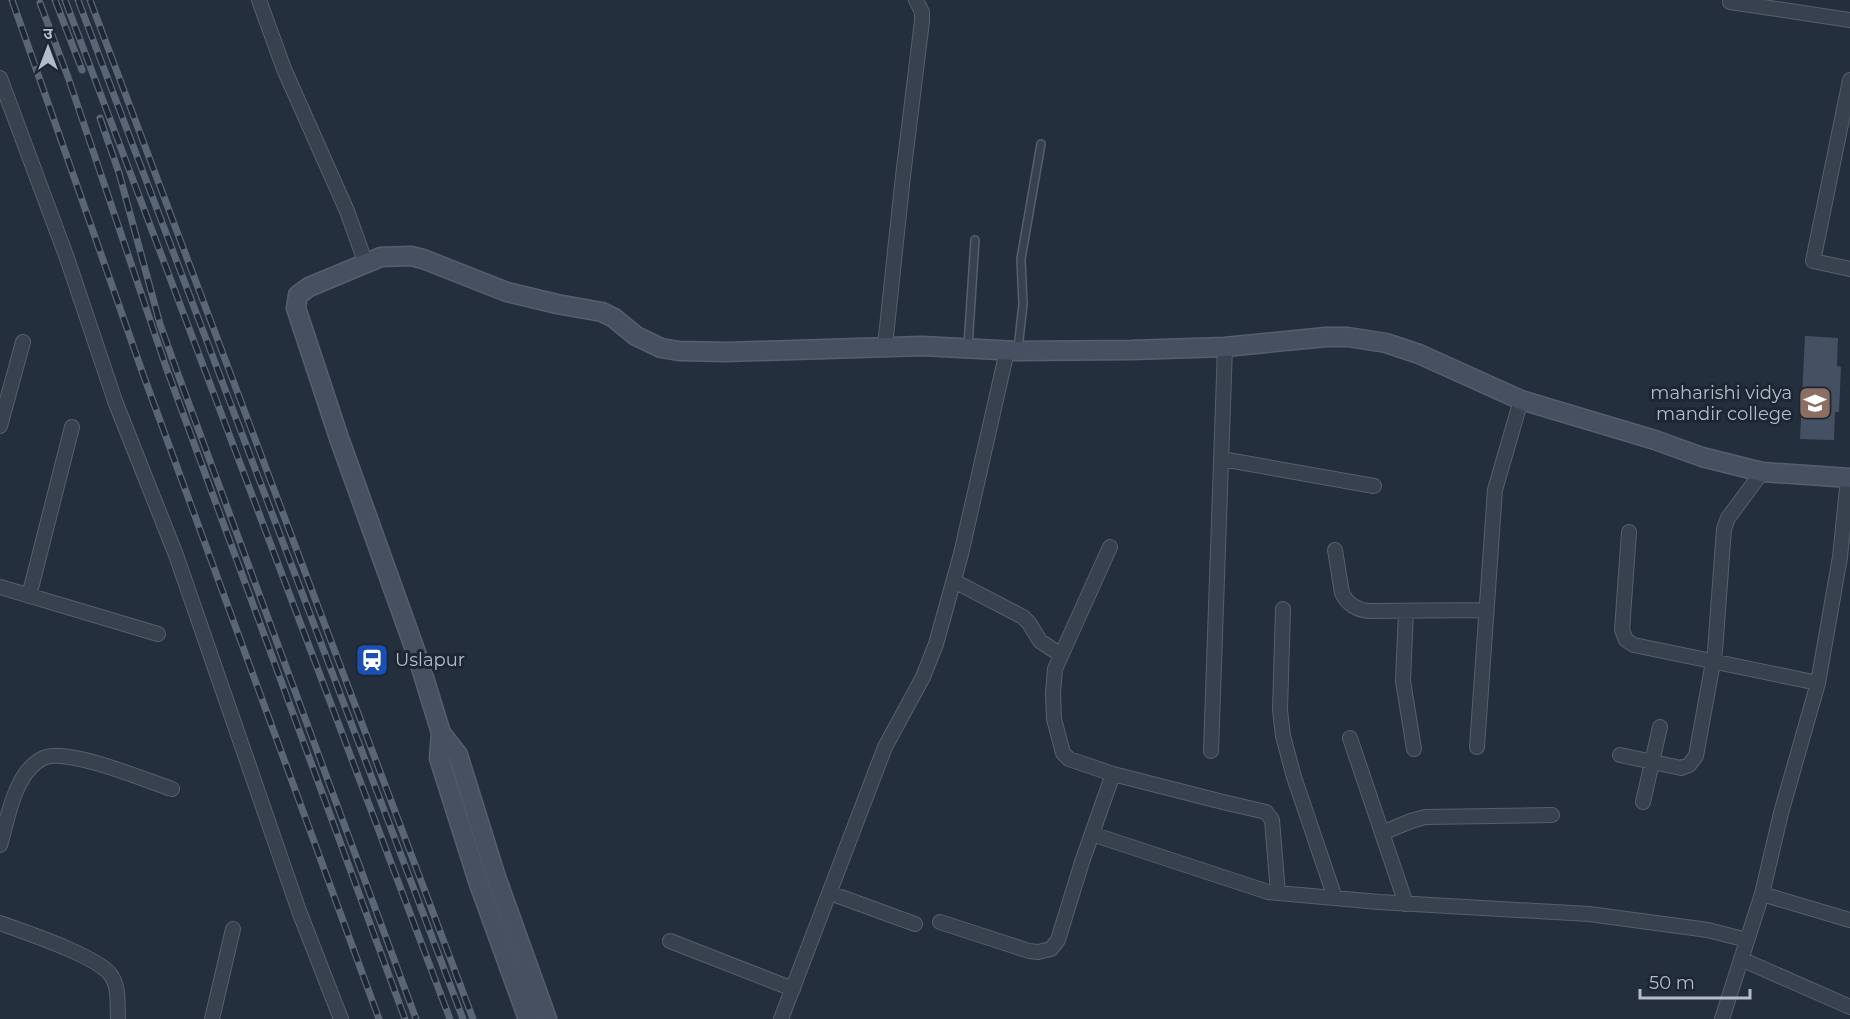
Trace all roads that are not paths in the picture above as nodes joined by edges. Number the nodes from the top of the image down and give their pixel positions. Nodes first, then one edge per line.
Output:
1 (259, 0) edge
2 (916, 0) edge
3 (1730, 0) edge
4 (1850, 20) edge
5 (0, 78) edge
6 (1850, 80) edge
7 (1041, 144) dead end
8 (975, 240) dead end
9 (374, 260) junction
10 (1850, 269) edge
11 (23, 342) dead end
12 (885, 346) junction
13 (1225, 347) junction
14 (968, 349) junction
15 (1012, 351) junction
16 (1521, 400) junction
17 (0, 426) edge
18 (72, 427) dead end
19 (1222, 459) junction
20 (1762, 472) junction
21 (1849, 478) edge
22 (1374, 486) dead end
23 (1629, 532) dead end
24 (1110, 547) dead end
25 (1335, 550) dead end
26 (954, 581) junction
27 (0, 587) edge
28 (29, 596) junction
29 (1283, 609) dead end
30 (1486, 610) junction
31 (1407, 611) junction
32 (158, 634) dead end
33 (1060, 655) junction
34 (1713, 661) junction
35 (1818, 683) junction
36 (1659, 727) dead end
37 (1350, 738) dead end
38 (1477, 747) dead end
39 (1414, 748) dead end
40 (1210, 752) dead end
41 (1620, 755) dead end
42 (1652, 762) junction
43 (1113, 774) junction
44 (172, 789) dead end
45 (1643, 802) dead end
46 (1552, 815) dead end
47 (1382, 833) junction
48 (1092, 834) junction
49 (0, 845) edge
50 (487, 880) junction
51 (830, 893) junction
52 (1278, 893) junction
53 (1762, 894) junction
54 (1335, 898) junction
55 (1406, 904) junction
56 (1850, 920) edge
57 (0, 922) edge
58 (940, 922) dead end
59 (915, 924) dead end
60 (233, 929) dead end
61 (1747, 940) junction
62 (669, 941) dead end
63 (1741, 959) junction
64 (793, 989) junction
65 (1850, 1007) edge
66 (118, 1019) edge
67 (212, 1019) edge
68 (341, 1019) edge
69 (528, 1019) edge
70 (547, 1019) edge
71 (781, 1019) edge
72 (1722, 1019) edge

1 - 9 street
2 - 12 street
3 - 4 street
5 - 68 street
6 - 10 street
7 - 15 lane
8 - 14 lane
9 - 12 street
9 - 50 street
11 - 17 street
12 - 14 street
13 - 15 street
13 - 16 street
13 - 19 street
14 - 15 street
15 - 26 street
16 - 20 street
16 - 30 street
18 - 28 street
19 - 22 street
19 - 40 street
20 - 21 street
20 - 34 street
21 - 35 street
23 - 34 street
24 - 33 street
25 - 31 street
26 - 33 street
26 - 51 street
27 - 28 street
28 - 32 street
29 - 54 street
30 - 31 street
30 - 38 street
31 - 39 street
33 - 43 street
34 - 35 street
34 - 42 street
35 - 53 street
36 - 42 street
37 - 47 street
41 - 42 street
42 - 45 street
43 - 48 street
43 - 52 street
44 - 49 street
46 - 47 street
47 - 55 street
48 - 52 street
48 - 58 street
50 - 69 street
50 - 70 street
51 - 59 street
51 - 64 street
52 - 54 street
53 - 56 street
53 - 61 street
54 - 55 street
55 - 61 street
57 - 66 street
60 - 67 street
61 - 63 street
62 - 64 street
63 - 65 street
63 - 72 street
64 - 71 street

